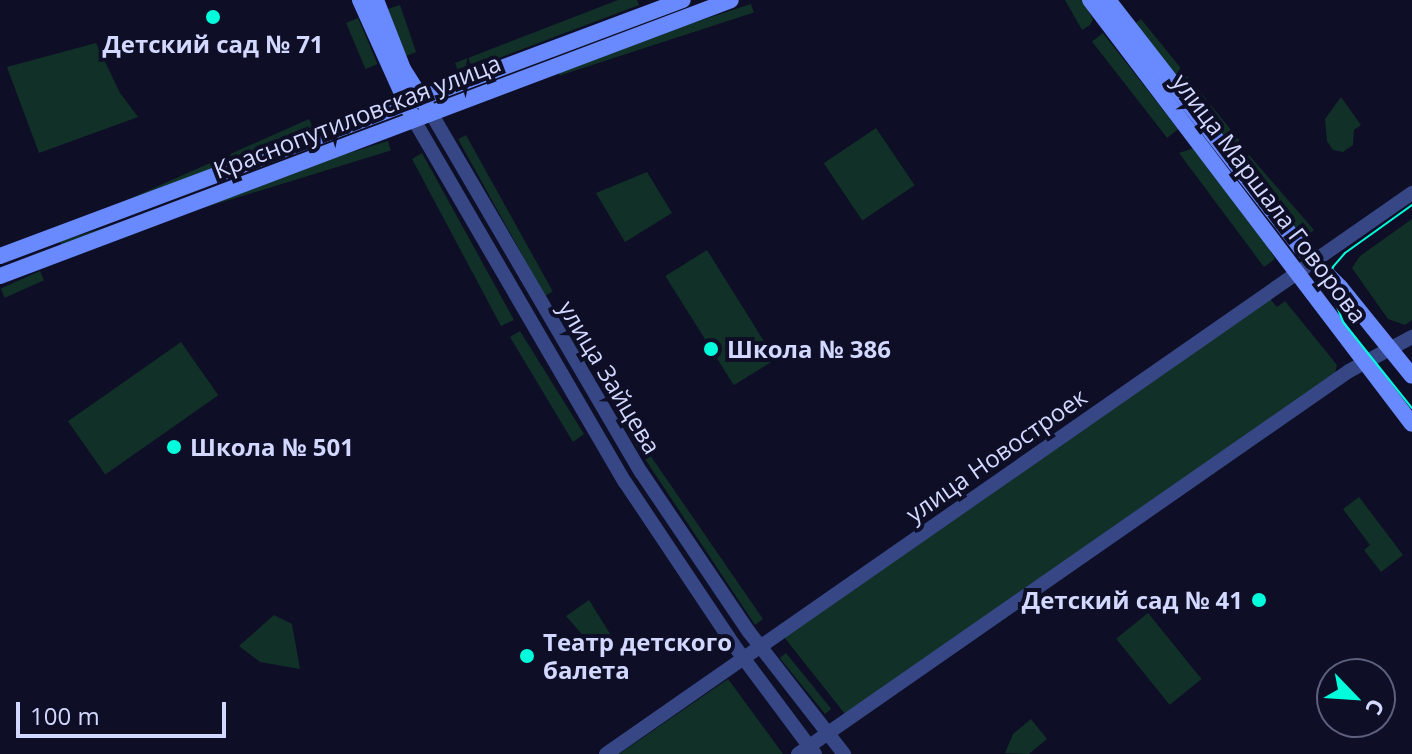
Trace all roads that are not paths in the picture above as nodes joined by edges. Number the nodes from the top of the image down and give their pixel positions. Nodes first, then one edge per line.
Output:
1 (360, 0) edge
2 (376, 0) edge
3 (683, 0) edge
4 (731, 0) edge
5 (1090, 0) edge
6 (1108, 0) edge
7 (414, 102) junction
8 (431, 113) junction
9 (414, 120) junction
10 (1412, 193) edge
11 (0, 256) edge
12 (1315, 260) junction
13 (1297, 272) junction
14 (0, 276) edge
15 (1412, 337) edge
16 (1392, 349) junction
17 (1363, 363) junction
18 (1412, 376) edge
19 (1412, 424) edge
20 (760, 647) junction
21 (744, 658) junction
22 (828, 734) junction
23 (807, 751) edge
24 (606, 754) edge
25 (844, 754) edge

1 - 7 main road, улица Зайцева
2 - 7 main road, улица Зайцева
3 - 7 main road, Краснопутиловская улица
4 - 8 main road, Краснопутиловская улица
5 - 13 main road, улица Маршала Говорова
6 - 12 main road, улица Маршала Говорова
7 - 8 main road, улица Зайцева
7 - 9 main road, улица Зайцева
7 - 11 main road, Краснопутиловская улица
8 - 9 main road, Краснопутиловская улица
8 - 20 street, улица Зайцева
9 - 14 main road, Краснопутиловская улица
9 - 21 street, улица Зайцева
10 - 12 street, улица Новостроек
12 - 13 street, улица Новостроек
12 - 16 main road, улица Маршала Говорова
13 - 17 main road, улица Маршала Говорова
13 - 20 street, улица Новостроек
15 - 16 street
16 - 17 street
16 - 18 main road, улица Маршала Говорова
17 - 19 main road, улица Маршала Говорова
17 - 22 street
20 - 21 street, улица Новостроек
20 - 22 street, улица Зайцева
21 - 23 street, улица Зайцева
21 - 24 street, улица Новостроек
22 - 23 street
22 - 25 street, улица Зайцева

